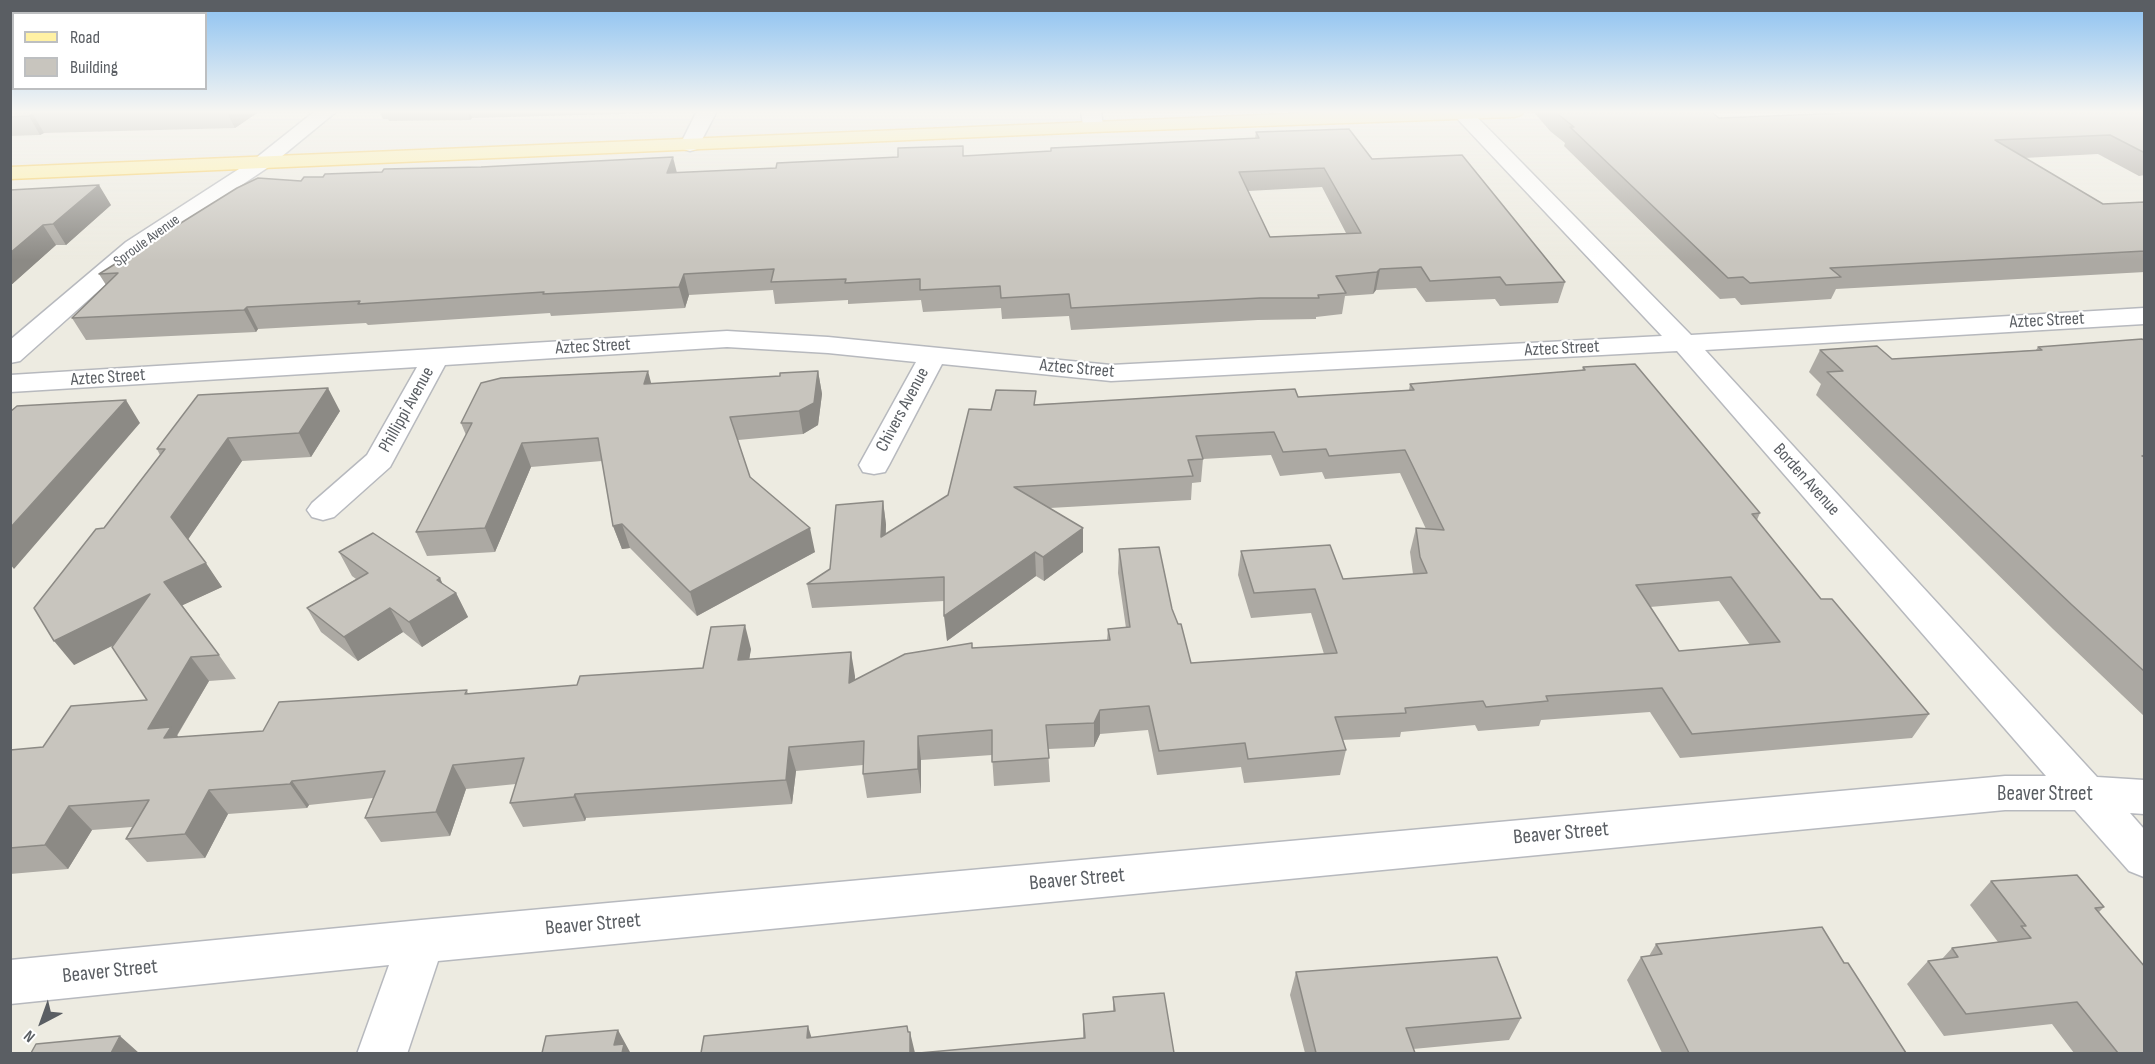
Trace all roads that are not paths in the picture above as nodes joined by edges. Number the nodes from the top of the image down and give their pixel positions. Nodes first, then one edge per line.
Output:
1 (297, 161) edge
2 (1508, 161) edge
3 (263, 162) junction
4 (10, 172) edge
5 (2145, 316) edge
6 (1684, 343) junction
7 (10, 355) edge
8 (933, 355) junction
9 (436, 357) junction
10 (10, 384) edge
11 (874, 465) dead end
12 (323, 510) dead end
13 (2085, 793) junction
14 (2145, 797) edge
15 (2145, 858) edge
16 (421, 941) junction
17 (10, 982) edge
18 (382, 1053) edge

1 - 3 main road
2 - 6 street, Borden Avenue
3 - 4 main road
3 - 7 street, Sproule Avenue
5 - 6 street, Aztec Street
6 - 8 street, Aztec Street
6 - 13 street, Borden Avenue
8 - 9 street, Aztec Street
8 - 11 street, Chivers Avenue
9 - 10 street, Aztec Street
9 - 12 street, Phillippi Avenue
13 - 14 street, Beaver Street
13 - 15 street, Borden Avenue
13 - 16 street, Beaver Street
16 - 17 street, Beaver Street
16 - 18 street

